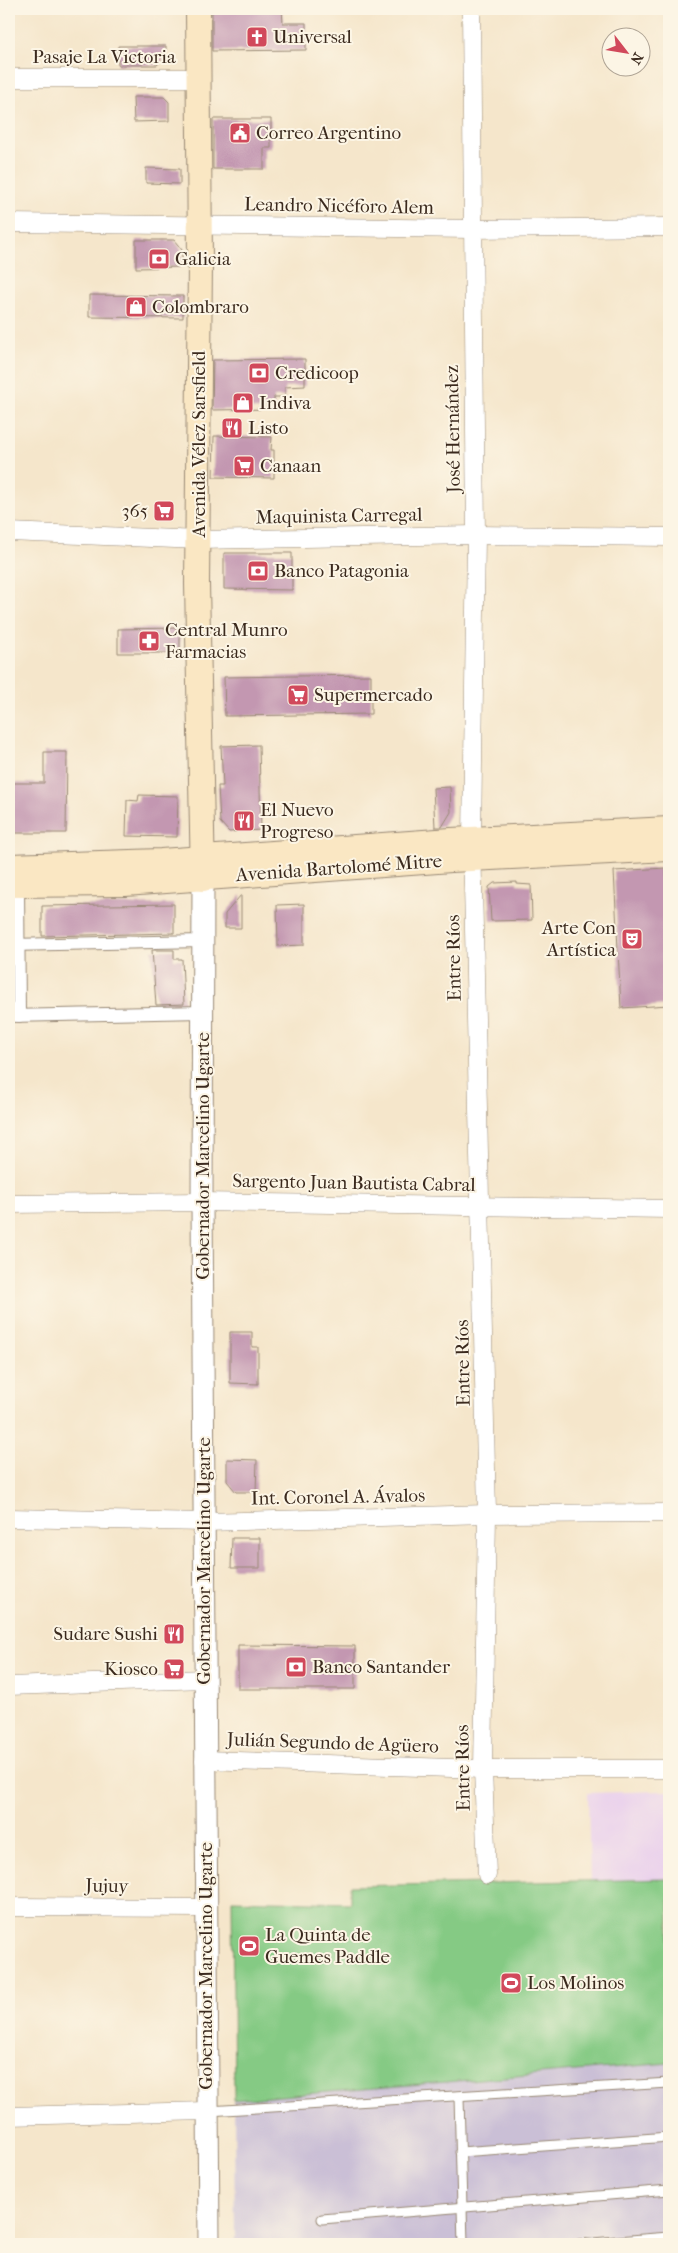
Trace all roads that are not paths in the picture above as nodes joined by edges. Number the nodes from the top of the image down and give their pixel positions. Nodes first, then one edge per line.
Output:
1 (198, 9) edge
2 (471, 9) edge
3 (9, 78) edge
4 (198, 78) junction
5 (9, 223) edge
6 (199, 225) junction
7 (669, 227) edge
8 (472, 229) junction
9 (9, 532) edge
10 (476, 535) junction
11 (669, 537) edge
12 (199, 540) junction
13 (669, 829) edge
14 (669, 848) edge
15 (472, 849) junction
16 (203, 868) junction
17 (12, 879) edge
18 (203, 941) junction
19 (13, 945) edge
20 (203, 1012) junction
21 (14, 1016) edge
22 (202, 1202) junction
23 (9, 1204) edge
24 (481, 1206) junction
25 (669, 1209) edge
26 (669, 1513) edge
27 (486, 1514) junction
28 (9, 1518) edge
29 (205, 1522) junction
30 (204, 1679) junction
31 (9, 1686) edge
32 (204, 1760) junction
33 (483, 1769) junction
34 (669, 1769) edge
35 (487, 1875) dead end
36 (9, 1906) edge
37 (205, 1908) junction
38 (669, 2083) edge
39 (459, 2097) junction
40 (207, 2111) junction
41 (9, 2116) edge
42 (669, 2137) edge
43 (460, 2152) junction
44 (669, 2190) edge
45 (461, 2207) junction
46 (322, 2219) dead end
47 (669, 2237) edge
48 (209, 2244) edge
49 (464, 2244) edge
50 (580, 2244) edge

1 - 4 main road, Avenida Vélez Sarsfield
2 - 8 street, José Hernández
3 - 4 street, Pasaje La Victoria
4 - 6 main road, Avenida Vélez Sarsfield
5 - 6 street, Leandro Nicéforo Alem
6 - 8 street, Leandro Nicéforo Alem
6 - 12 main road, Avenida Vélez Sarsfield
7 - 8 street, Leandro Nicéforo Alem
8 - 10 street, José Hernández
9 - 12 street, Maquinista Carregal
10 - 11 street, Maquinista Carregal
10 - 12 street, Maquinista Carregal
10 - 15 street, José Hernández
12 - 16 main road, Avenida Vélez Sarsfield
13 - 15 main road, Avenida Bartolomé Mitre
14 - 15 main road, Avenida Bartolomé Mitre
15 - 16 main road, Avenida Bartolomé Mitre
15 - 24 street, Entre Ríos
16 - 17 main road, Avenida Bartolomé Mitre
16 - 18 street, Gobernador Marcelino Ugarte
17 - 19 street
18 - 19 street
18 - 20 street, Gobernador Marcelino Ugarte
19 - 21 street
20 - 21 street
20 - 22 street, Gobernador Marcelino Ugarte
22 - 23 street, Sargento Juan Bautista Cabral
22 - 24 street, Sargento Juan Bautista Cabral
22 - 29 street, Gobernador Marcelino Ugarte
24 - 25 street, Sargento Juan Bautista Cabral
24 - 27 street, Entre Ríos
26 - 27 street, Int. Coronel A. Ávalos
27 - 29 street, Int. Coronel A. Ávalos
27 - 33 street, Entre Ríos
28 - 29 street, Int. Coronel A. Ávalos
29 - 30 street, Gobernador Marcelino Ugarte
30 - 31 street
30 - 32 street, Gobernador Marcelino Ugarte
32 - 33 street, Julián Segundo de Agüero
32 - 37 street, Gobernador Marcelino Ugarte
33 - 34 street, Julián Segundo de Agüero
33 - 35 street, Entre Ríos
36 - 37 street, Jujuy
37 - 40 street, Gobernador Marcelino Ugarte
38 - 39 lane
39 - 40 lane
39 - 43 lane
40 - 41 street
40 - 48 street, Gobernador Marcelino Ugarte
42 - 43 lane
43 - 45 lane
44 - 45 lane
45 - 46 lane
45 - 49 lane
47 - 50 lane

